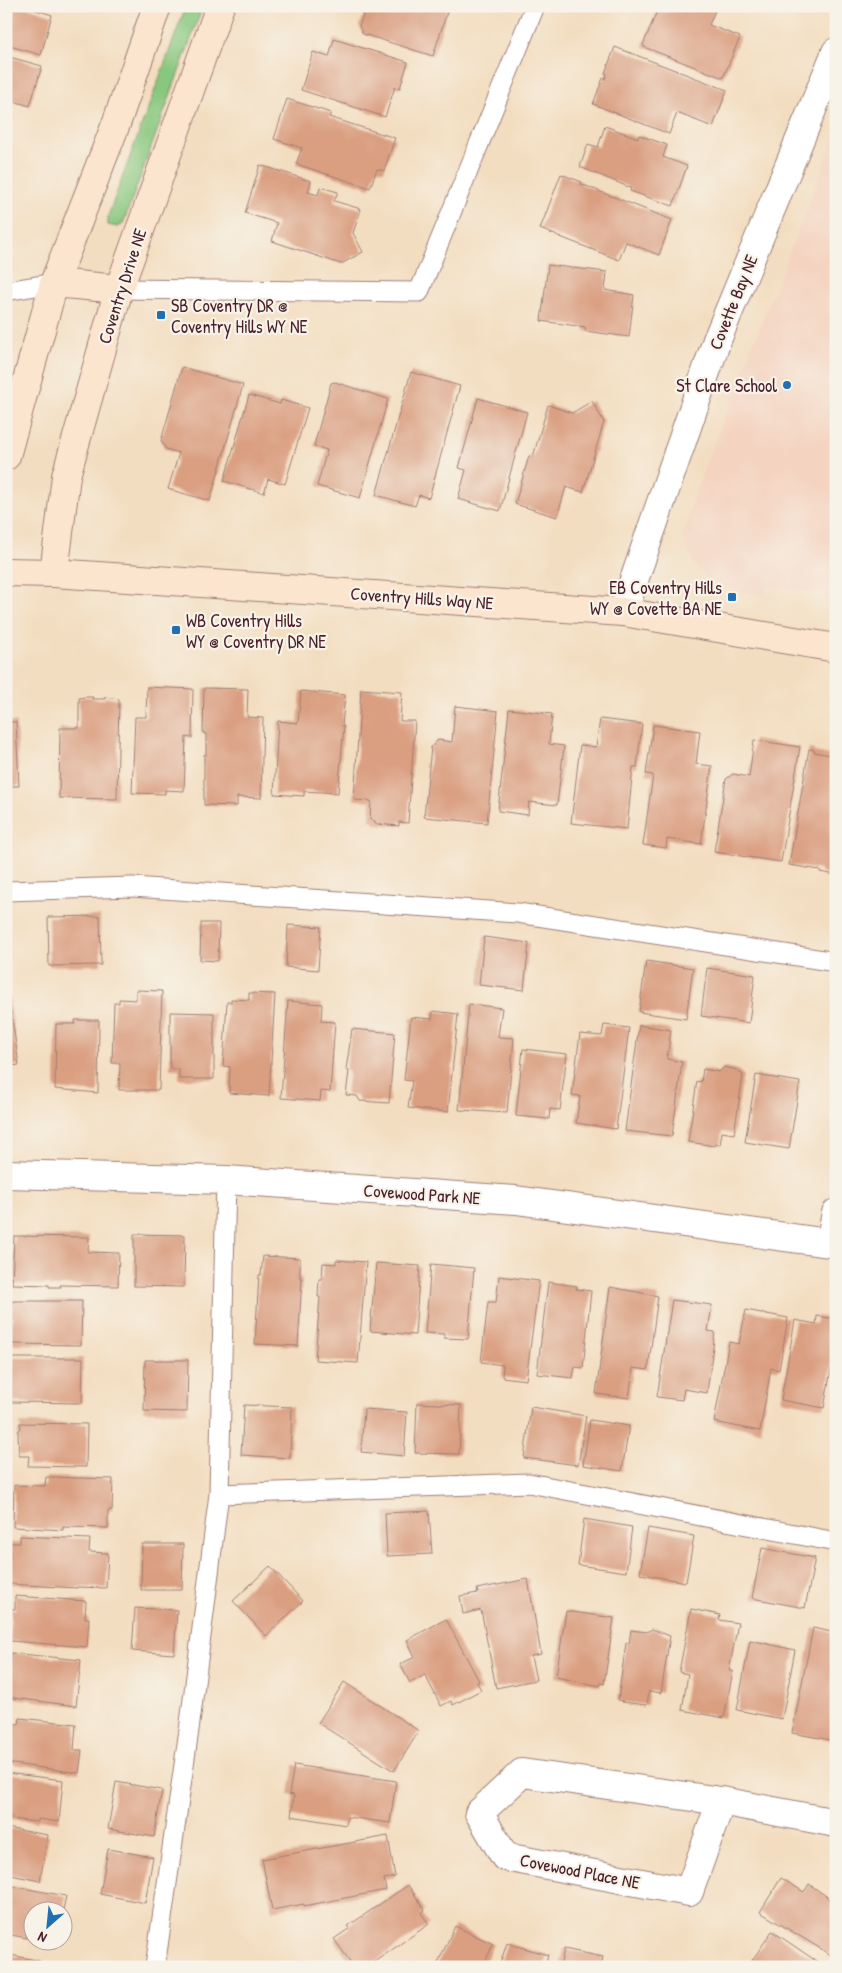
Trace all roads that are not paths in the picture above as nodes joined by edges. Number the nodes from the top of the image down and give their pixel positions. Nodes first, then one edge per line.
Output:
1 (158, 6) edge
2 (220, 6) edge
3 (535, 6) edge
4 (836, 52) edge
5 (54, 283) junction
6 (119, 289) junction
7 (6, 291) edge
8 (6, 456) edge
9 (6, 572) edge
10 (54, 573) junction
11 (623, 612) junction
12 (836, 648) edge
13 (6, 891) edge
14 (836, 962) edge
15 (6, 1174) edge
16 (226, 1180) junction
17 (836, 1213) edge
18 (833, 1243) edge
19 (219, 1494) junction
20 (836, 1542) edge
21 (721, 1801) junction
22 (836, 1823) edge
23 (155, 1967) edge

1 - 5 street
2 - 6 street, Coventry Drive NE
3 - 6 lane
4 - 11 street, Covette Bay NE
5 - 6 street
5 - 7 lane
5 - 8 street
6 - 10 street, Coventry Drive NE
9 - 10 street, Coventry Hills Way NE
10 - 11 street, Coventry Hills Way NE
11 - 12 street, Coventry Hills Way NE
13 - 14 lane
15 - 16 street, Covewood Park NE
16 - 18 street, Covewood Park NE
16 - 19 lane
17 - 18 street
19 - 20 lane
19 - 23 lane
21 - 21 street, Covewood Place NE
21 - 22 street, Covewood Place NE

